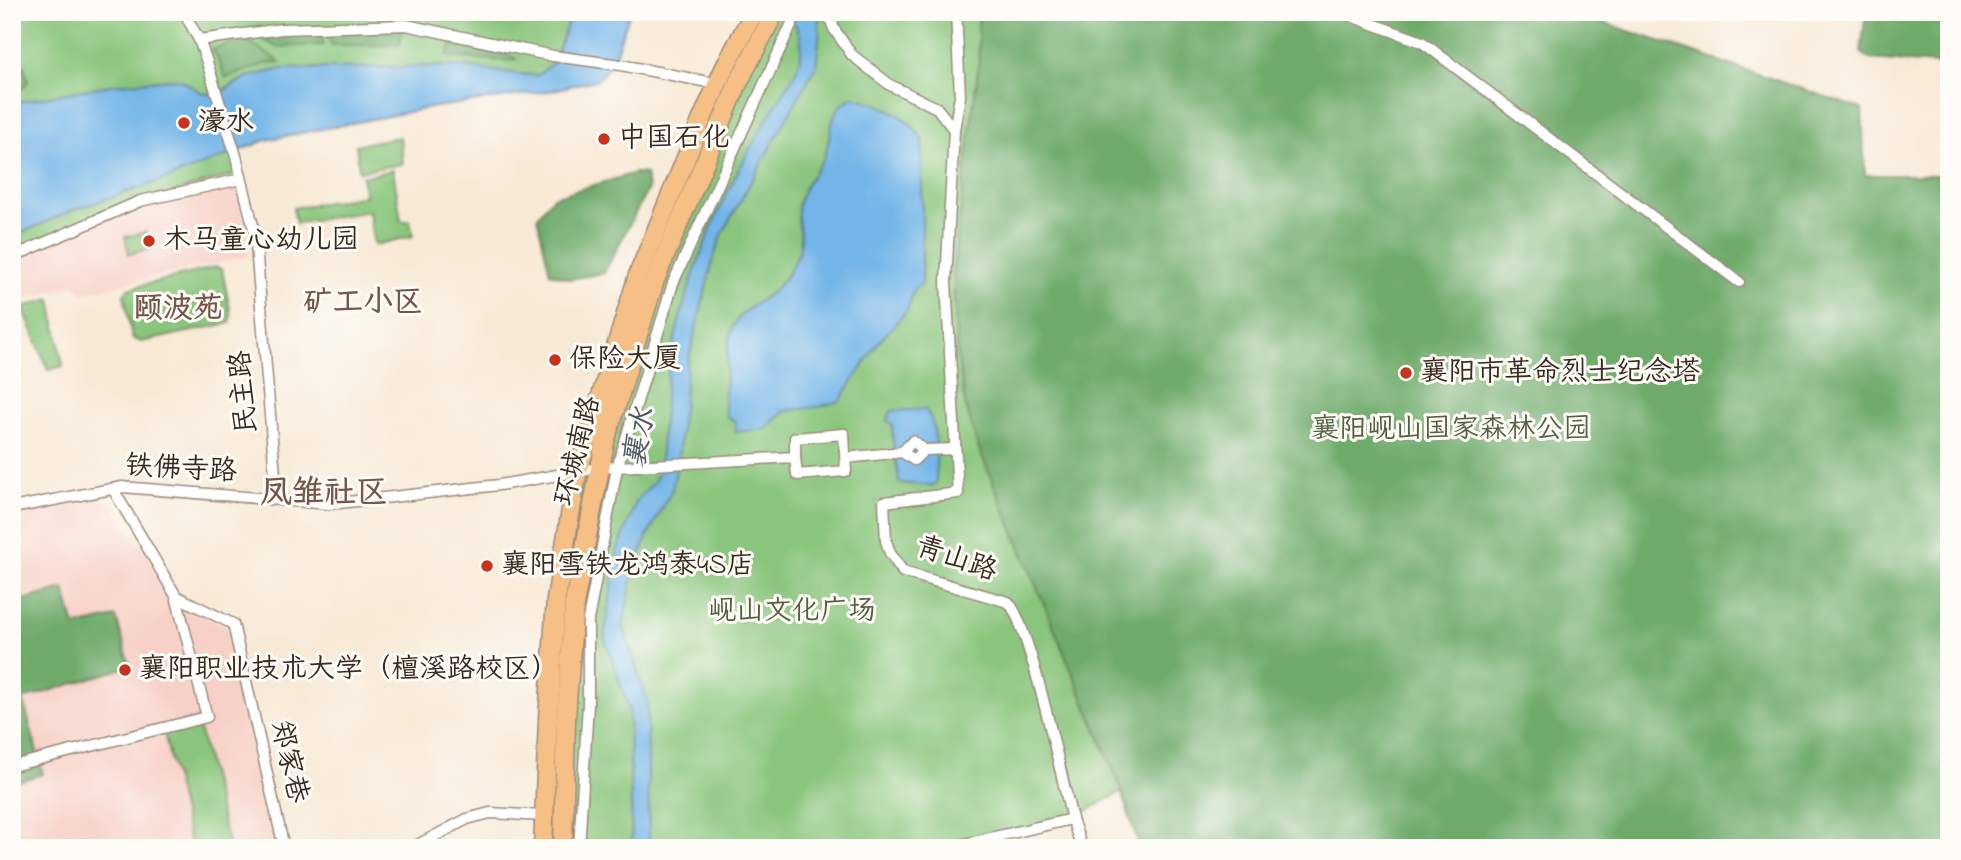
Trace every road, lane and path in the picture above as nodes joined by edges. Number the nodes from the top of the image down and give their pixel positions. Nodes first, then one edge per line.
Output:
1 (184, 12) edge
2 (754, 12) edge
3 (797, 12) edge
4 (828, 12) edge
5 (956, 12) edge
6 (1340, 12) edge
7 (774, 15) edge
8 (200, 40) junction
9 (718, 84) junction
10 (954, 130) junction
11 (241, 179) junction
12 (12, 257) edge
13 (1739, 282) dead end
14 (955, 449) junction
15 (795, 457) junction
16 (846, 458) junction
17 (608, 468) junction
18 (577, 474) junction
19 (113, 489) junction
20 (277, 499) junction
21 (12, 508) edge
22 (176, 597) junction
23 (12, 766) edge
24 (543, 816) junction
25 (1072, 820) junction
26 (284, 848) edge
27 (412, 848) edge
28 (543, 848) edge
29 (563, 848) edge
30 (579, 848) edge
31 (947, 848) edge
32 (1082, 848) edge

1 - 8 street
2 - 9 highway, 环城南路
3 - 17 street
4 - 10 street
5 - 10 street
6 - 13 street
7 - 17 highway, 环城南路
8 - 9 street
8 - 11 street, 民主路
9 - 18 highway, 环城南路
10 - 14 street
11 - 12 street
11 - 20 street, 民主路
14 - 16 street
14 - 25 street, 青山路
15 - 16 street
15 - 16 street
15 - 17 street, 铁佛寺路
17 - 18 street, 铁佛寺路
17 - 29 highway, 环城南路
17 - 30 street
18 - 20 street, 铁佛寺路
18 - 24 highway, 环城南路
19 - 20 street, 铁佛寺路
19 - 21 street, 铁佛寺路
19 - 22 street
22 - 23 street
22 - 26 street, 郑家巷
24 - 27 street
24 - 28 highway, 环城南路
25 - 31 street
25 - 32 street, 青山路

